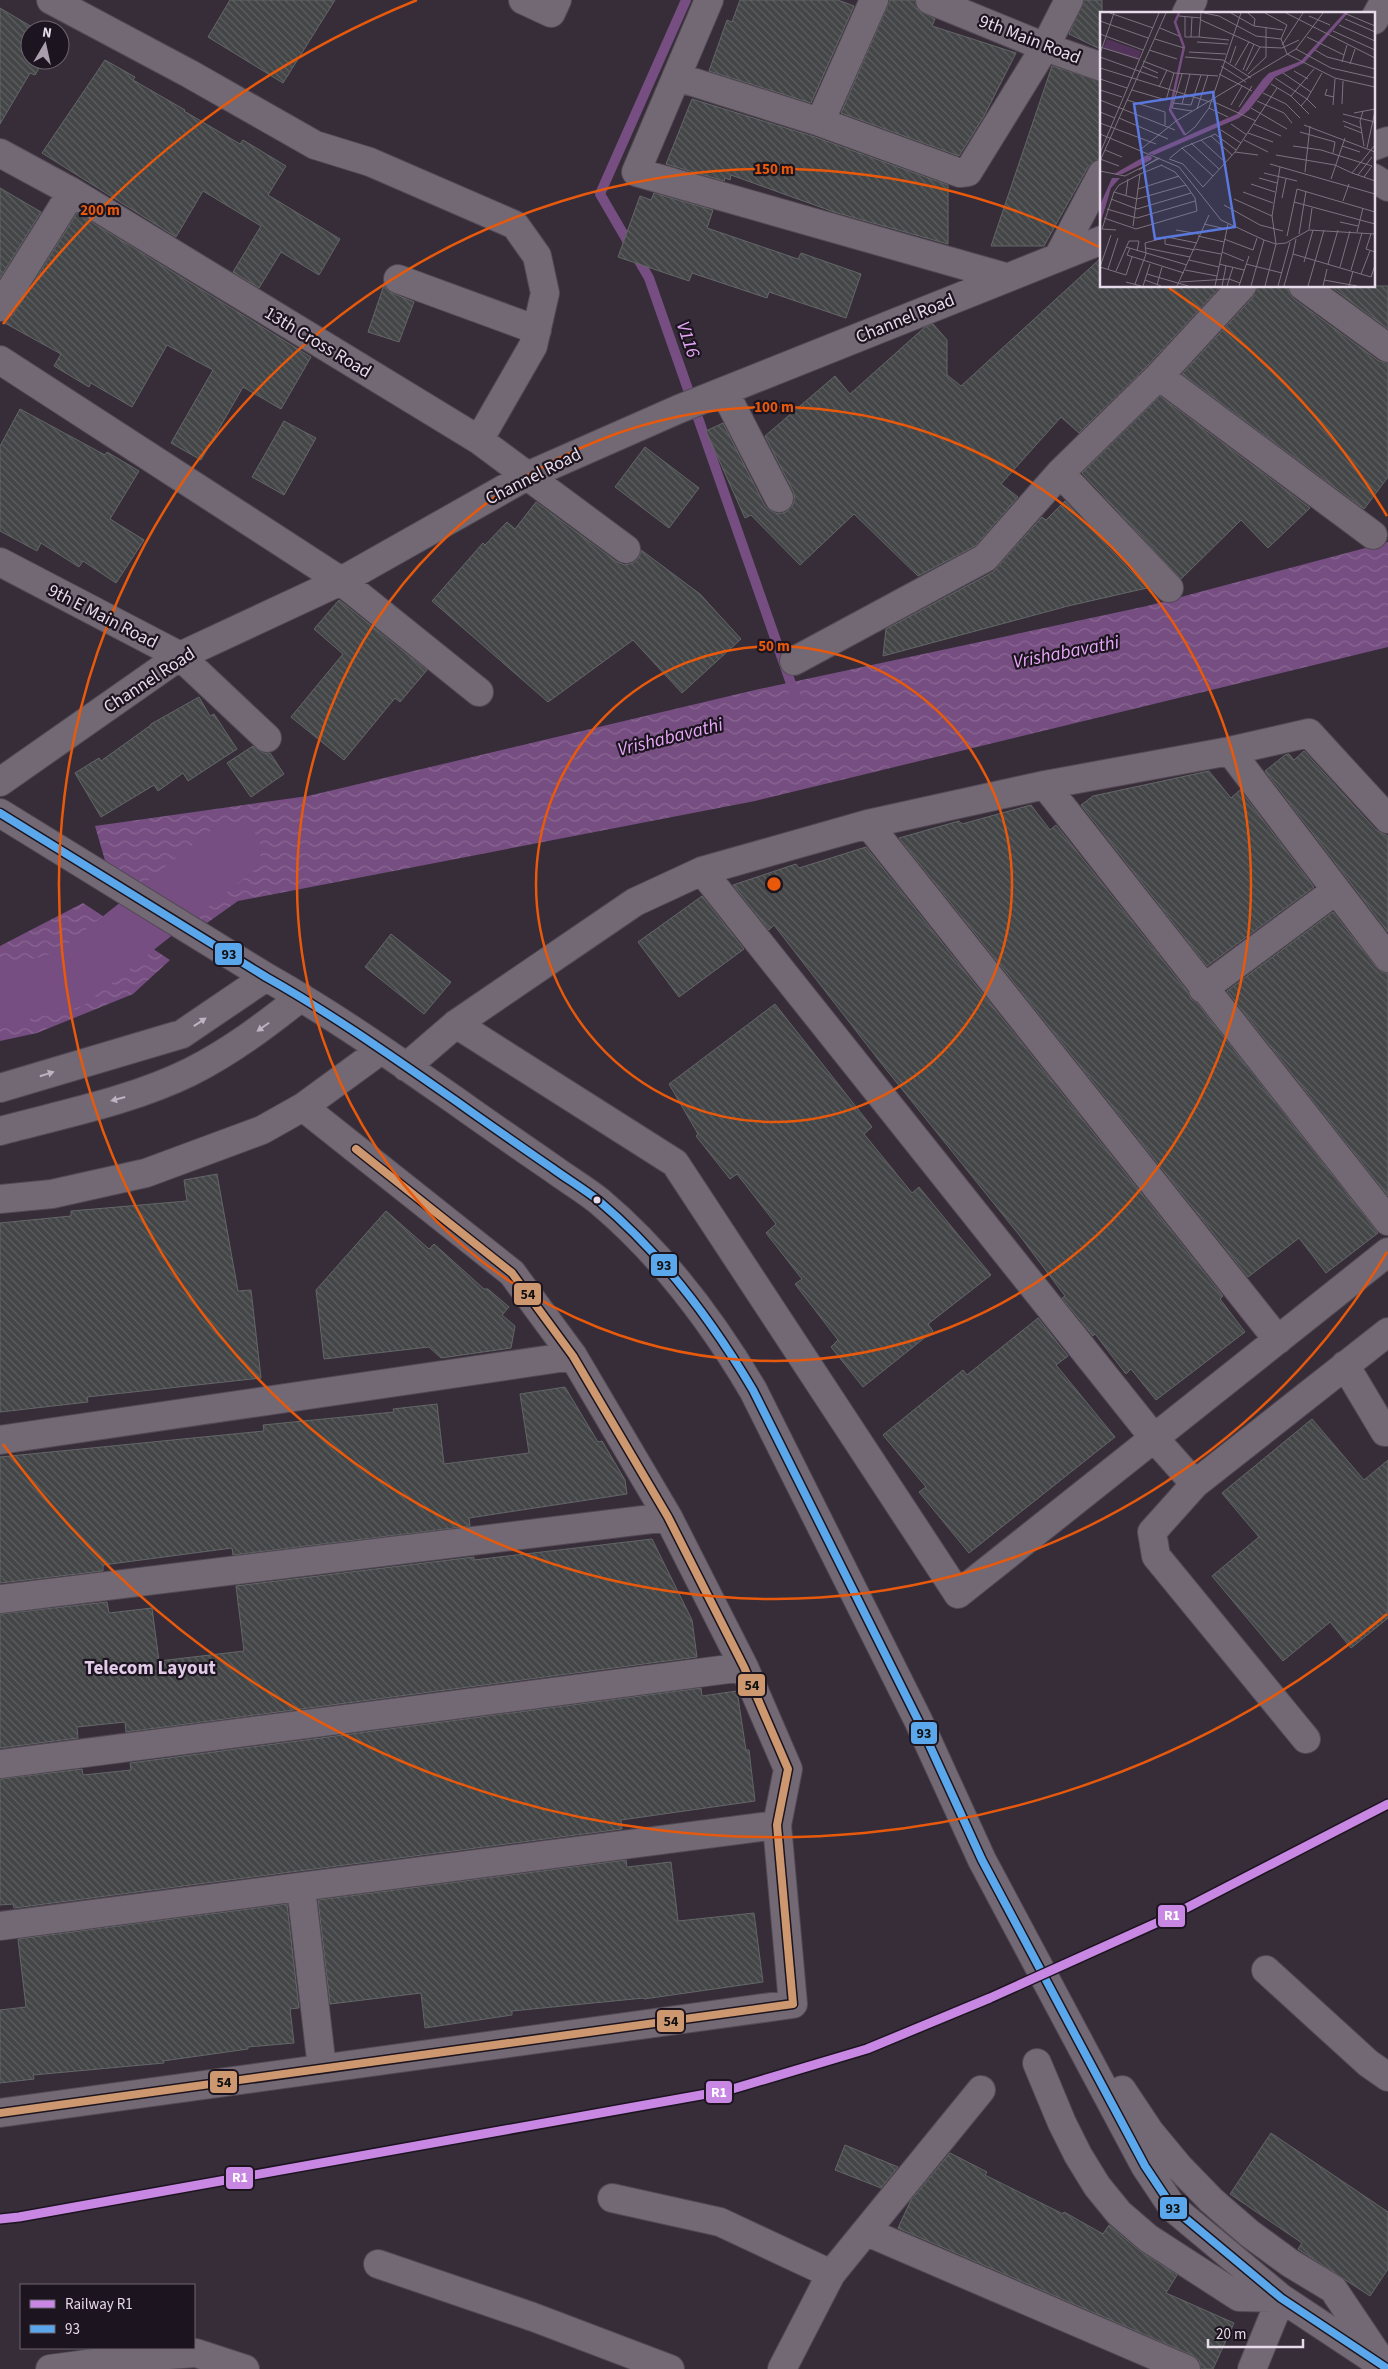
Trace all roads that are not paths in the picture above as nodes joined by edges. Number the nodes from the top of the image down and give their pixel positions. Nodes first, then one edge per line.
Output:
1 (51, 0) edge
2 (523, 0) edge
3 (709, 0) edge
4 (874, 0) edge
5 (930, 0) edge
6 (1069, 0) edge
7 (1193, 0) edge
8 (1385, 0) edge
9 (554, 7) edge
10 (1187, 12) edge
11 (1376, 16) edge
12 (1045, 47) junction
13 (1100, 66) edge
14 (677, 77) junction
15 (820, 122) junction
16 (1388, 140) edge
17 (1376, 145) edge
18 (0, 153) edge
19 (1100, 178) edge
20 (1376, 179) edge
21 (1388, 187) edge
22 (72, 192) junction
23 (1100, 241) edge
24 (1058, 257) junction
25 (1005, 277) junction
26 (398, 279) dead end
27 (1240, 288) edge
28 (1306, 288) edge
29 (0, 307) edge
30 (536, 330) junction
31 (1388, 348) edge
32 (0, 360) edge
33 (1159, 376) junction
34 (716, 394) junction
35 (479, 440) junction
36 (1060, 473) junction
37 (527, 476) junction
38 (779, 498) dead end
39 (1373, 535) dead end
40 (626, 549) dead end
41 (0, 562) edge
42 (341, 582) junction
43 (1169, 588) dead end
44 (180, 656) junction
45 (794, 661) dead end
46 (479, 692) dead end
47 (267, 738) dead end
48 (1230, 750) junction
49 (0, 782) edge
50 (1045, 785) junction
51 (0, 813) edge
52 (1388, 818) edge
53 (868, 824) junction
54 (702, 871) junction
55 (1335, 890) junction
56 (1388, 958) edge
57 (259, 973) junction
58 (1203, 989) junction
59 (301, 997) junction
60 (456, 1024) junction
61 (381, 1050) junction
62 (406, 1067) junction
63 (0, 1088) edge
64 (303, 1107) junction
65 (0, 1131) edge
66 (0, 1199) edge
67 (1388, 1222) edge
68 (1388, 1252) edge
69 (1388, 1332) edge
70 (1278, 1340) junction
71 (572, 1356) junction
72 (1345, 1365) junction
73 (1385, 1432) dead end
74 (1154, 1438) junction
75 (0, 1440) edge
76 (1195, 1484) junction
77 (668, 1517) junction
78 (0, 1599) edge
79 (744, 1667) junction
80 (1306, 1739) dead end
81 (0, 1764) edge
82 (777, 1825) junction
83 (301, 1888) junction
84 (0, 1926) edge
85 (1266, 1970) dead end
86 (1091, 2050) junction
87 (1038, 2063) dead end
88 (322, 2068) junction
89 (1388, 2077) edge
90 (981, 2090) dead end
91 (0, 2114) edge
92 (612, 2198) dead end
93 (867, 2232) junction
94 (378, 2264) dead end
95 (831, 2274) junction
96 (1281, 2298) junction
97 (169, 2362) edge
98 (1387, 2368) edge
99 (50, 2369) edge
100 (245, 2369) edge
101 (670, 2369) edge
102 (782, 2369) edge
103 (1186, 2369) edge
104 (1252, 2369) edge

1 - 30 street
2 - 9 street
3 - 14 street
4 - 15 street
5 - 12 street, 9th Main Road
6 - 12 street
7 - 10 street
8 - 11 street
12 - 13 street, 9th Main Road
12 - 15 street
14 - 15 street
14 - 25 street
16 - 17 street
18 - 22 street, 13th Cross Road
19 - 24 street
20 - 21 street
22 - 29 street
22 - 35 street, 13th Cross Road
23 - 24 street, Channel Road
24 - 25 street, Channel Road
25 - 34 street, Channel Road
26 - 30 street
27 - 33 street
28 - 31 street
30 - 35 street
32 - 42 street
33 - 36 street
33 - 39 street
34 - 37 street, Channel Road
34 - 38 street
35 - 37 street, 13th Cross Road
36 - 43 street
36 - 45 street
37 - 40 street, 13th Cross Road
37 - 42 street, Channel Road
41 - 44 street, 9th E Main Road
42 - 44 street, Channel Road
42 - 46 street
44 - 47 street, 9th E Main Road
44 - 49 street, Channel Road
48 - 50 street
48 - 52 street
48 - 55 street
50 - 53 street
50 - 58 street
51 - 57 street
53 - 54 street
53 - 70 street
54 - 60 street
54 - 74 street
55 - 56 street
55 - 58 street
57 - 59 street
63 -> 57 street
58 - 67 street
59 - 61 street
59 -> 65 street
60 - 62 street
60 - 74 street
61 - 62 street
61 - 64 street
62 - 86 street
64 - 66 street
64 - 71 street
68 - 70 street
69 - 72 street
70 - 74 street
71 - 75 street
71 - 77 street
72 - 73 street
72 - 76 street
74 - 76 street
76 - 80 street
77 - 78 street
77 - 79 street
79 - 81 street
79 - 82 street
82 - 83 street
82 - 88 street
83 - 84 street
83 - 88 street
85 - 89 street
86 - 96 street
86 - 98 street
87 - 96 street
88 - 91 street
90 - 93 street
92 - 95 street
93 - 95 street
93 - 103 street
94 - 101 street
95 - 102 street
96 - 98 street
96 - 104 street
97 - 99 street
97 - 100 street

